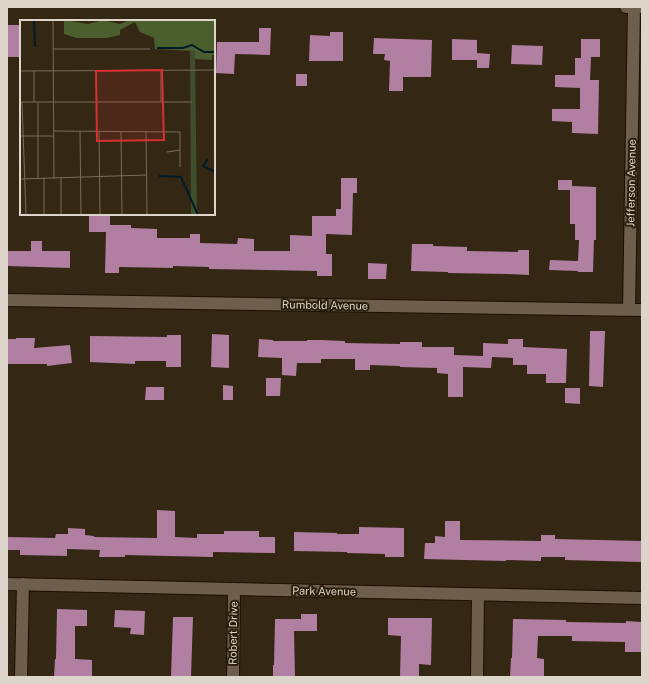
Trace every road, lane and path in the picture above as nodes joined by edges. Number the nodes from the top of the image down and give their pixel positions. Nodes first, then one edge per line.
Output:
1 (626, 7) edge
2 (634, 7) edge
3 (642, 7) edge
4 (7, 300) edge
5 (629, 310) junction
6 (642, 310) edge
7 (7, 584) edge
8 (23, 584) junction
9 (234, 589) junction
10 (478, 595) junction
11 (642, 598) edge
12 (21, 677) edge
13 (233, 677) edge
14 (477, 677) edge

1 - 2 street
2 - 3 street
2 - 5 street, Jefferson Avenue
4 - 5 street, Rumbold Avenue
5 - 6 street, Rumbold Avenue
7 - 8 street, Park Avenue
8 - 9 street, Park Avenue
8 - 12 street
9 - 10 street, Park Avenue
9 - 13 street, Robert Drive
10 - 11 street, Park Avenue
10 - 14 street

